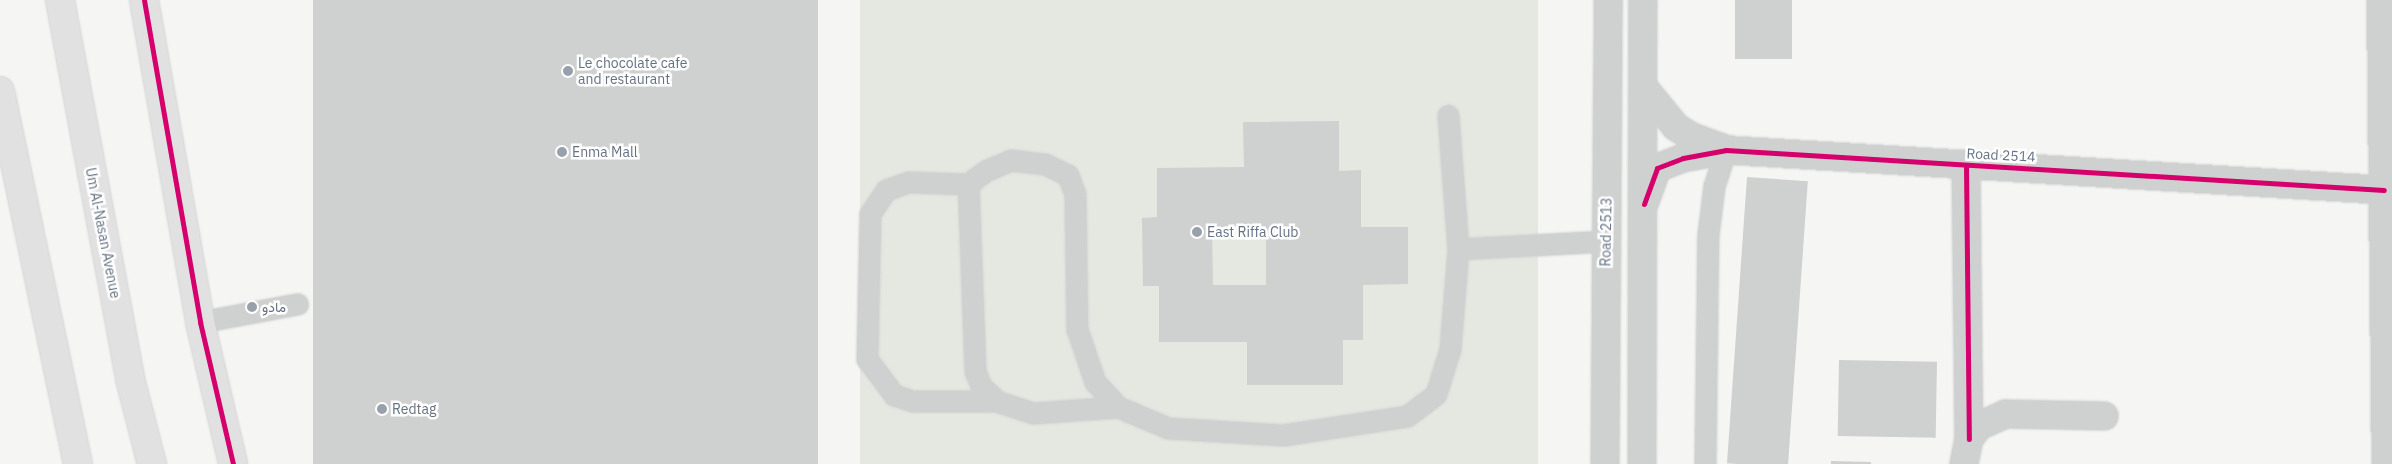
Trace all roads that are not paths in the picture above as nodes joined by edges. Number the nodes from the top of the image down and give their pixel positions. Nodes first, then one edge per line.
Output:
1 (60, 0) edge
2 (144, 0) edge
3 (1608, 0) edge
4 (1643, 0) edge
5 (2381, 0) edge
6 (1644, 88) junction
7 (0, 91) edge
8 (1448, 115) dead end
9 (1608, 142) junction
10 (1643, 142) junction
11 (1726, 150) junction
12 (1966, 165) junction
13 (968, 184) junction
14 (2384, 190) junction
15 (1644, 204) junction
16 (1606, 241) junction
17 (1458, 249) junction
18 (297, 304) dead end
19 (200, 322) junction
20 (997, 401) junction
21 (1118, 407) junction
22 (2104, 416) dead end
23 (1966, 452) edge
24 (78, 464) edge
25 (152, 464) edge
26 (233, 464) edge
27 (1605, 464) edge
28 (1642, 464) edge
29 (1705, 464) edge
30 (2386, 464) edge

1 - 25 main road, Um Al-Nasan Avenue
2 - 19 main road
3 - 9 street, Road 2513
4 - 6 street
5 - 14 street
6 - 10 street
6 - 11 street, Road 2514
7 - 24 main road
8 - 17 lane
9 - 10 street
9 - 16 street, Road 2513
10 - 15 street
11 - 12 street, Road 2514
11 - 15 street, Road 2514
11 - 29 lane
12 - 14 street, Road 2514
12 - 23 street
13 - 20 lane
13 - 20 lane
13 - 21 lane
14 - 30 street
15 - 28 street
16 - 17 lane
16 - 27 street, Road 2513
17 - 21 lane
18 - 19 lane
19 - 26 main road
20 - 21 lane
22 - 23 street

